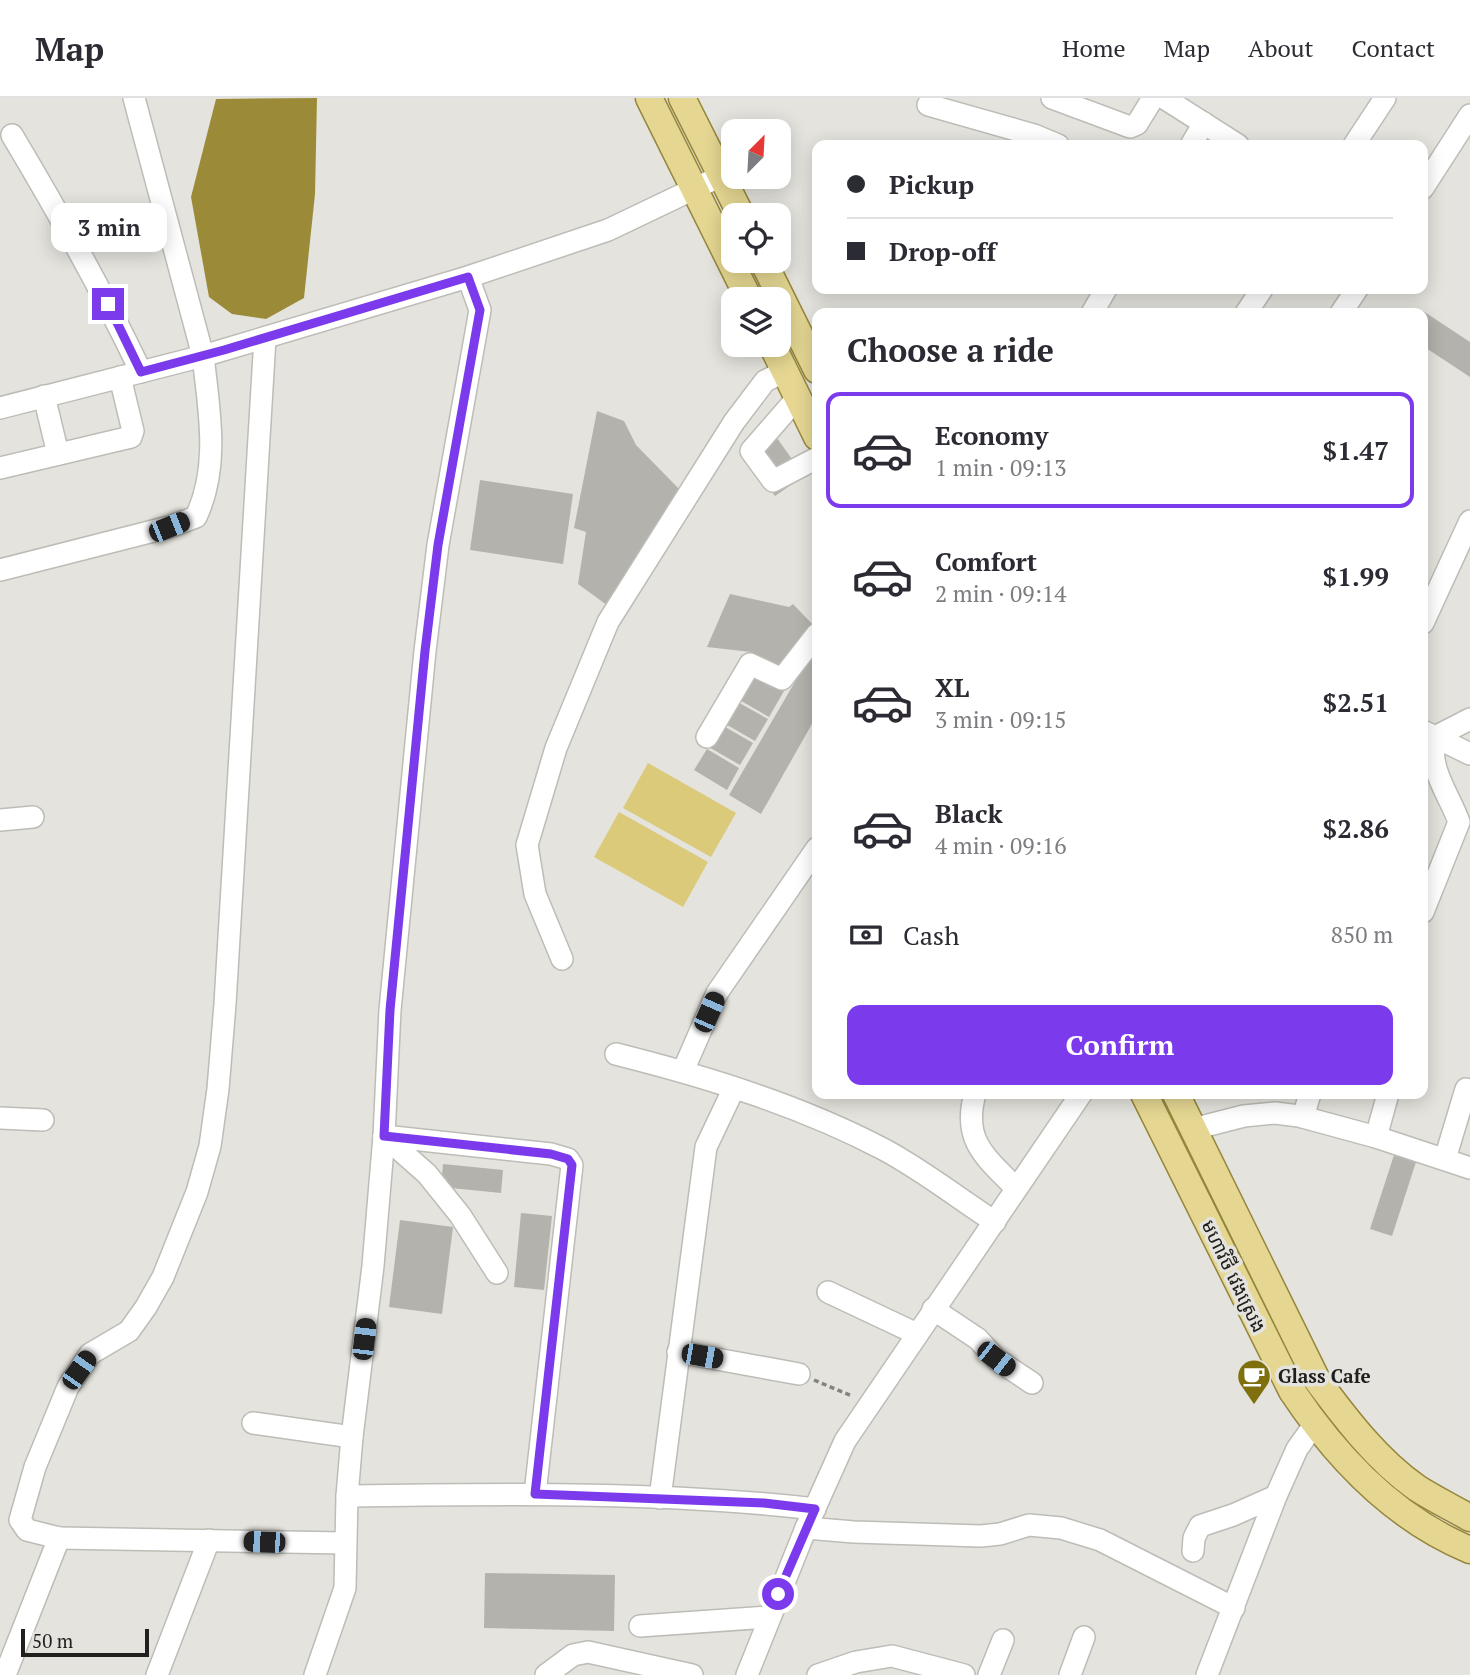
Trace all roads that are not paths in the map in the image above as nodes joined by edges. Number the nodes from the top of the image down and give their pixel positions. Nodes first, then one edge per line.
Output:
1 (134, 98) edge
2 (649, 98) edge
3 (682, 98) edge
4 (1052, 98) edge
5 (1153, 98) edge
6 (1164, 98) edge
7 (1385, 98) edge
8 (929, 104) dead end
9 (1470, 116) edge
10 (1204, 123) junction
11 (12, 135) dead end
12 (1046, 140) edge
13 (1194, 140) edge
14 (1230, 140) edge
15 (1357, 140) edge
16 (721, 176) joint
17 (1428, 180) edge
18 (694, 188) junction
19 (769, 273) edge
20 (468, 277) junction
21 (743, 287) edge
22 (265, 338) junction
23 (203, 356) junction
24 (778, 357) edge
25 (812, 360) edge
26 (785, 371) junction
27 (130, 375) junction
28 (44, 396) junction
29 (798, 397) junction
30 (0, 408) edge
31 (812, 426) edge
32 (58, 454) junction
33 (812, 461) edge
34 (0, 468) edge
35 (1470, 521) edge
36 (0, 570) edge
37 (1428, 612) edge
38 (812, 640) edge
39 (1470, 719) edge
40 (1429, 734) edge
41 (707, 737) dead end
42 (1470, 754) edge
43 (33, 817) dead end
44 (0, 820) edge
45 (812, 855) edge
46 (1428, 900) edge
47 (562, 959) dead end
48 (616, 1054) dead end
49 (683, 1071) junction
50 (734, 1088) junction
51 (1466, 1089) dead end
52 (974, 1099) edge
53 (1078, 1099) edge
54 (1146, 1099) edge
55 (1178, 1099) edge
56 (1308, 1099) edge
57 (1387, 1099) edge
58 (1303, 1117) junction
59 (0, 1118) edge
60 (43, 1119) dead end
61 (1193, 1129) junction
62 (384, 1136) junction
63 (1376, 1137) junction
64 (1445, 1159) junction
65 (1470, 1168) edge
66 (1016, 1188) junction
67 (995, 1222) junction
68 (498, 1273) dead end
69 (828, 1293) dead end
70 (933, 1309) junction
71 (917, 1334) junction
72 (678, 1352) junction
73 (799, 1374) road end
74 (1032, 1384) dead end
75 (253, 1423) dead end
76 (1314, 1425) junction
77 (352, 1437) junction
78 (535, 1494) junction
79 (347, 1496) junction
80 (1276, 1496) junction
81 (660, 1497) junction
82 (810, 1518) junction
83 (1470, 1518) edge
84 (59, 1538) junction
85 (209, 1540) junction
86 (345, 1543) junction
87 (1193, 1550) dead end
88 (1470, 1550) edge
89 (1234, 1608) junction
90 (769, 1617) junction
91 (640, 1626) dead end
92 (1084, 1637) dead end
93 (1003, 1640) dead end
94 (5, 1675) edge
95 (157, 1675) edge
96 (315, 1675) edge
97 (547, 1675) edge
98 (692, 1675) edge
99 (747, 1675) edge
100 (818, 1675) edge
101 (964, 1675) edge
102 (989, 1675) edge
103 (1070, 1675) edge
104 (1207, 1675) edge

1 - 23 street
2 - 18 main road
3 - 16 main road
4 - 5 street
6 - 10 street
7 - 15 street
8 - 12 street
9 - 17 street
10 - 13 street
10 - 14 street
11 - 27 street
16 - 18 street
18 - 20 street
18 - 21 main road
19 - 25 main road
20 - 22 street
20 - 62 street
22 - 23 street
22 - 84 street
23 - 27 street
23 - 36 street
24 - 26 main road
26 - 29 main road
26 - 47 street
27 - 28 street
27 - 32 street
28 - 30 street
28 - 32 street
29 - 31 main road
29 - 33 street
32 - 34 street
35 - 37 street
38 - 41 street
39 - 40 street
40 - 42 street
40 - 46 street
43 - 44 street
45 - 49 street
48 - 49 street
49 - 50 street
50 - 67 street
50 - 72 street
51 - 64 street
52 - 66 street
53 - 66 street
54 - 76 main road, មហាវិថី វេងស្រេង
55 - 61 main road, មហាវិថី វេងស្រេង
56 - 58 street
57 - 63 street
58 - 61 street
58 - 63 street
59 - 60 street
61 - 83 main road, មហាវិថី វេងស្រេង
62 - 68 street
62 - 77 street
62 - 78 street
63 - 64 street
64 - 65 street
66 - 67 street
67 - 70 street
69 - 71 street
70 - 71 street
70 - 74 street
71 - 82 street
72 - 73 street
72 - 81 street
75 - 77 street
76 - 80 street
76 - 88 main road, មហាវិថី វេងស្រេង
77 - 79 street
78 - 79 street
78 - 81 street
79 - 86 street
80 - 87 street
80 - 89 street
81 - 82 street
82 - 89 street
82 - 90 street
84 - 85 street
84 - 94 street
85 - 86 street
85 - 95 street
86 - 96 street
89 - 104 street
90 - 91 street
90 - 99 street
92 - 103 street
93 - 102 street
97 - 98 street
100 - 101 street

